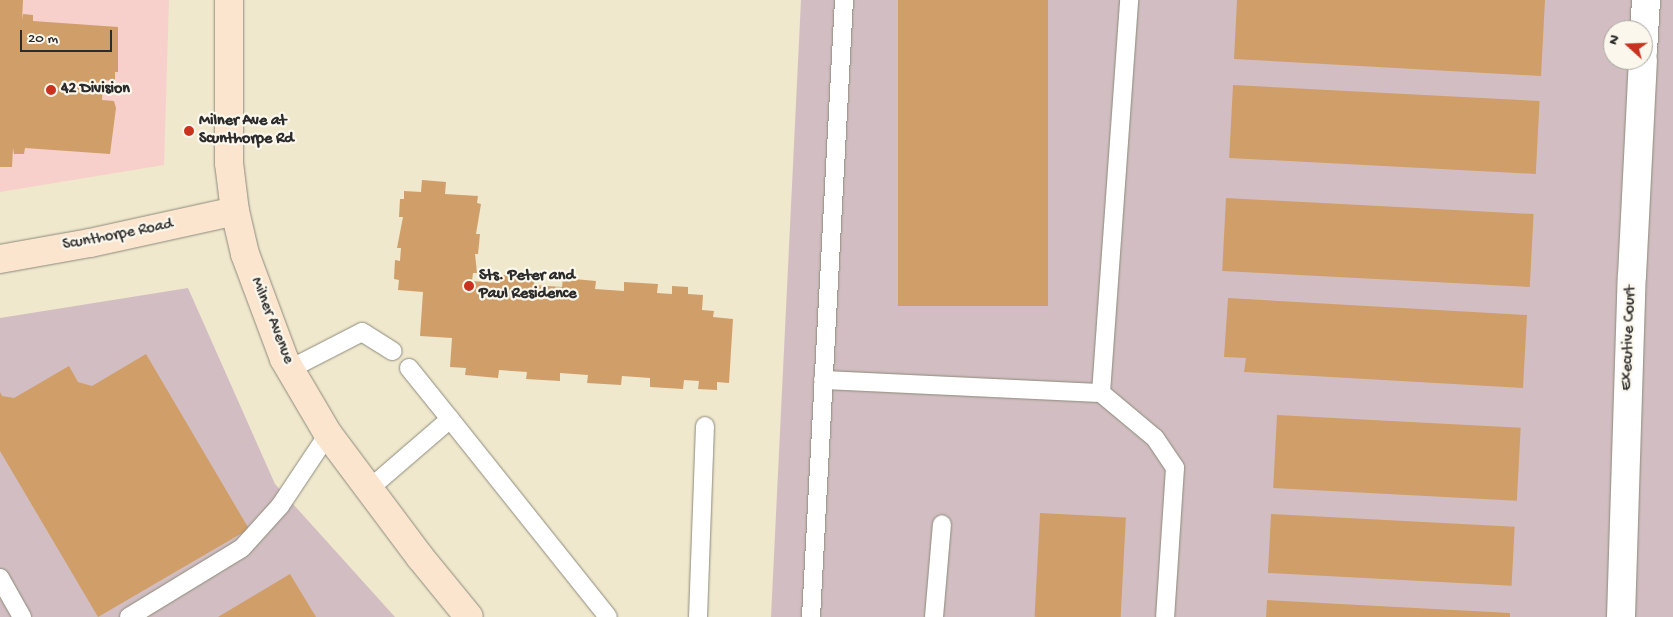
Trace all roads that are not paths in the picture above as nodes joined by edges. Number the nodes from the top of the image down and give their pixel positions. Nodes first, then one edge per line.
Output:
1 (229, 0) edge
2 (844, 0) edge
3 (1128, 0) edge
4 (1646, 0) edge
5 (1645, 20) edge
6 (1642, 70) edge
7 (235, 211) junction
8 (0, 258) edge
9 (393, 351) dead end
10 (409, 368) dead end
11 (290, 369) junction
12 (823, 380) junction
13 (1101, 393) junction
14 (450, 419) junction
15 (705, 426) dead end
16 (328, 434) junction
17 (369, 489) junction
18 (942, 524) dead end
19 (0, 578) edge
20 (22, 617) edge
21 (129, 617) edge
22 (469, 617) edge
23 (608, 617) edge
24 (698, 617) edge
25 (811, 617) edge
26 (934, 617) edge
27 (1165, 617) edge
28 (1621, 617) edge

1 - 7 main road, Milner Avenue
2 - 12 lane
3 - 13 lane
4 - 5 street
6 - 28 street, Executive Court
7 - 8 main road, Scunthorpe Road
7 - 11 main road, Milner Avenue
9 - 11 lane
10 - 14 lane
11 - 16 main road, Milner Avenue
12 - 13 lane
12 - 25 lane
13 - 27 lane
14 - 17 lane
14 - 23 lane
15 - 24 lane
16 - 17 main road, Milner Avenue
16 - 21 lane
17 - 22 main road, Milner Avenue
18 - 26 lane
19 - 20 lane

